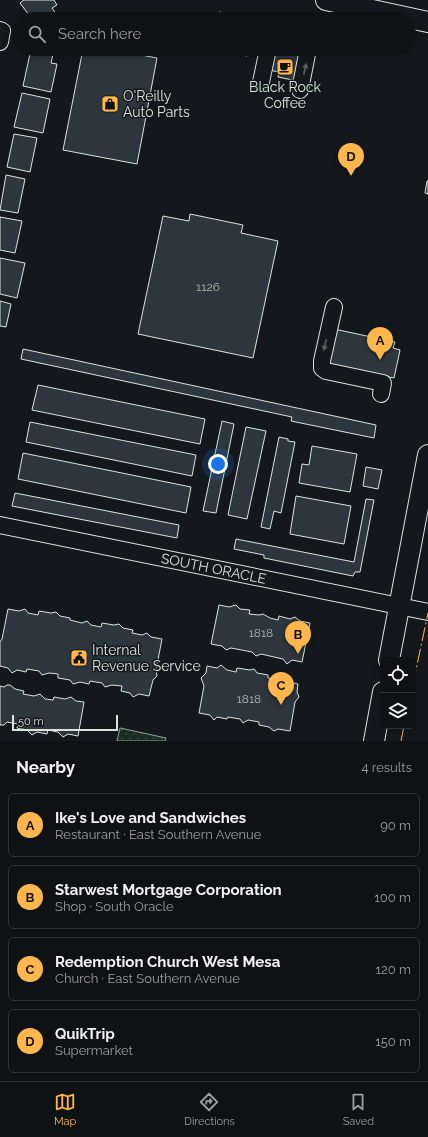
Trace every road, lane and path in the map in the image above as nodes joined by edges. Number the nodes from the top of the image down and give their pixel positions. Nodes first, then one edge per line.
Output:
1 (326, 0) edge
2 (382, 12) edge
3 (416, 19) edge
4 (428, 22) edge
5 (267, 56) edge
6 (307, 56) edge
7 (261, 82) dead end
8 (300, 90) dead end
9 (334, 307) dead end
10 (381, 394) dead end
11 (428, 455) edge
12 (0, 525) edge
13 (400, 606) junction
14 (428, 612) edge
15 (390, 657) edge
16 (383, 693) edge
17 (374, 741) edge

1 - 2 main road
3 - 4 main road
5 - 7 street
8 -> 6 street
9 -> 10 street
11 - 13 main road
12 - 13 street, SOUTH ORACLE
13 - 14 street, SOUTH ORACLE
13 - 15 main road
16 - 17 main road

